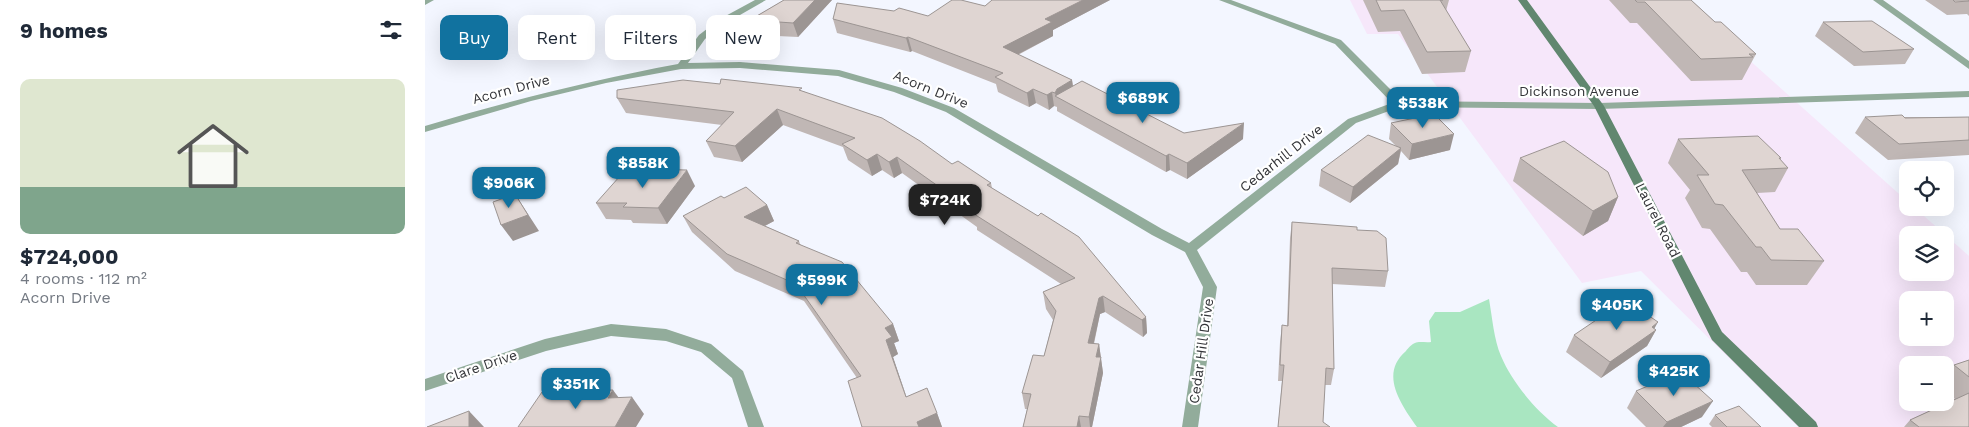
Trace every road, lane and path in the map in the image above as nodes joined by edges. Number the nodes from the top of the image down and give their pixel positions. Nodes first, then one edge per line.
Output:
1 (430, 0) edge
2 (762, 0) edge
3 (1223, 0) edge
4 (1522, 0) edge
5 (1877, 0) edge
6 (425, 2) edge
7 (681, 66) junction
8 (1969, 66) edge
9 (1969, 94) edge
10 (1399, 104) junction
11 (1599, 106) junction
12 (425, 129) edge
13 (1190, 249) junction
14 (425, 385) edge
15 (756, 427) edge
16 (1190, 427) edge
17 (1810, 427) edge

1 - 6 street
2 - 7 street
3 - 10 street
4 - 11 main road, Laurel Road
5 - 8 street
7 - 12 street, Acorn Drive
7 - 13 street, Acorn Drive
9 - 11 street, Dickinson Avenue
10 - 11 street, Dickinson Avenue
10 - 13 street, Cedarhill Drive
11 - 17 main road, Laurel Road
13 - 16 street, Cedar Hill Drive
14 - 15 street, Clare Drive

